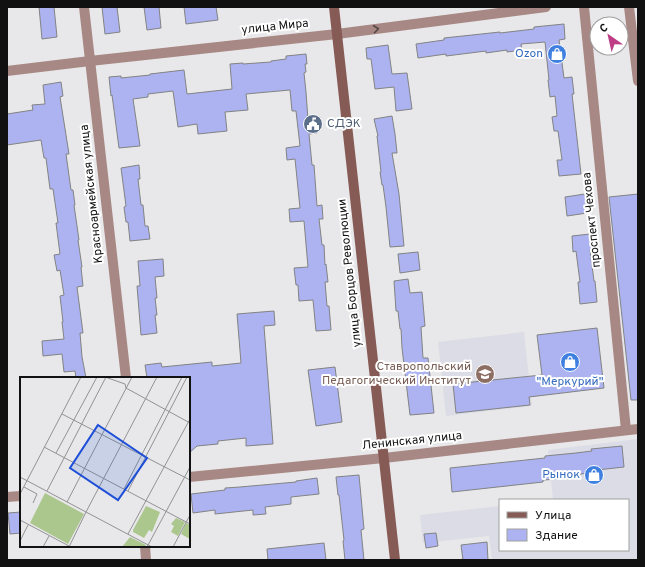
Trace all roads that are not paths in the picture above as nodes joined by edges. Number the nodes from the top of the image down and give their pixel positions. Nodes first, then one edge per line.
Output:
1 (84, 7) edge
2 (334, 7) edge
3 (546, 7) edge
4 (584, 7) edge
5 (629, 7) edge
6 (337, 34) junction
7 (90, 61) junction
8 (7, 71) edge
9 (638, 81) edge
10 (126, 377) edge
11 (638, 429) edge
12 (626, 430) junction
13 (384, 458) junction
14 (190, 477) edge
15 (20, 496) edge
16 (7, 497) edge
17 (145, 547) edge
18 (146, 560) edge
19 (395, 560) edge

1 - 7 street, Красноармейская улица
2 - 6 main road, улица Борцов Революции
6 -> 3 street, улица Мира
4 - 12 street, проспект Чехова
5 - 9 street
6 - 7 street, улица Мира
6 - 13 main road, улица Борцов Революции
7 - 8 street, улица Мира
7 - 10 street, Красноармейская улица
11 - 12 street, Ленинская улица
12 - 13 street, Ленинская улица
13 - 14 street, Ленинская улица
13 - 19 main road, улица Борцов Революции
15 - 16 street
17 - 18 street

